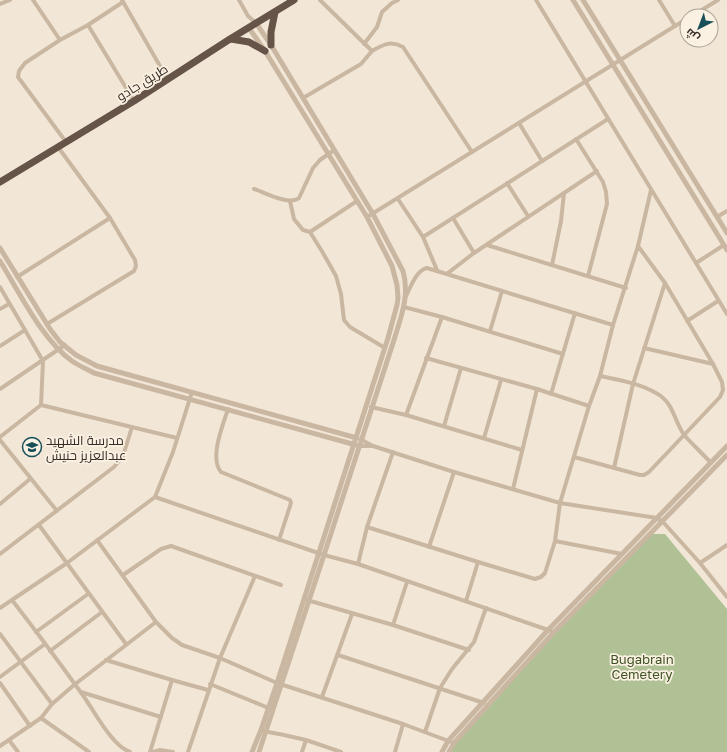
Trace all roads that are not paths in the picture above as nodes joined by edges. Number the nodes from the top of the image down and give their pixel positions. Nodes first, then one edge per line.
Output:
1 (10, 0) edge
2 (33, 0) edge
3 (239, 0) edge
4 (294, 0) edge
5 (320, 0) edge
6 (398, 0) edge
7 (536, 0) edge
8 (573, 0) edge
9 (583, 0) edge
10 (659, 0) edge
11 (718, 0) edge
12 (123, 1) edge
13 (0, 4) edge
14 (705, 8) edge
15 (275, 12) junction
16 (248, 16) junction
17 (256, 23) junction
18 (679, 24) edge
19 (88, 25) junction
20 (675, 26) junction
21 (249, 28) junction
22 (230, 39) junction
23 (60, 40) junction
24 (364, 44) junction
25 (271, 46) junction
26 (265, 51) junction
27 (372, 51) junction
28 (620, 60) junction
29 (613, 65) junction
30 (169, 80) junction
31 (586, 82) junction
32 (303, 98) junction
33 (134, 101) junction
34 (608, 119) junction
35 (519, 123) junction
36 (576, 139) junction
37 (66, 142) junction
38 (58, 147) junction
39 (334, 150) junction
40 (472, 152) junction
41 (328, 154) junction
42 (542, 161) junction
43 (597, 172) junction
44 (0, 182) edge
45 (507, 183) junction
46 (254, 189) dead end
47 (651, 190) junction
48 (564, 193) junction
49 (398, 198) junction
50 (290, 201) junction
51 (357, 201) junction
52 (727, 211) edge
53 (374, 214) junction
54 (528, 216) junction
55 (367, 217) junction
56 (717, 217) junction
57 (110, 218) junction
58 (453, 218) junction
59 (310, 232) junction
60 (727, 233) edge
61 (423, 237) junction
62 (487, 245) junction
63 (638, 246) junction
64 (0, 248) edge
65 (726, 248) edge
66 (474, 253) junction
67 (0, 261) edge
68 (696, 264) junction
69 (552, 265) junction
70 (437, 270) junction
71 (448, 273) junction
72 (588, 276) junction
73 (17, 277) junction
74 (665, 283) junction
75 (0, 287) edge
76 (626, 288) junction
77 (502, 291) junction
78 (405, 298) junction
79 (718, 301) junction
80 (9, 304) junction
81 (404, 307) junction
82 (0, 309) edge
83 (575, 313) junction
84 (727, 314) edge
85 (442, 317) junction
86 (687, 321) junction
87 (47, 324) junction
88 (613, 325) junction
89 (25, 330) junction
90 (490, 332) junction
91 (65, 345) junction
92 (0, 346) edge
93 (385, 348) junction
94 (644, 348) junction
95 (59, 350) junction
96 (563, 354) junction
97 (426, 358) junction
98 (43, 361) junction
99 (713, 364) junction
100 (462, 368) junction
101 (600, 376) junction
102 (501, 380) junction
103 (633, 384) junction
104 (0, 389) edge
105 (537, 390) junction
106 (192, 392) junction
107 (551, 394) junction
108 (190, 398) junction
109 (41, 405) junction
110 (589, 406) junction
111 (371, 407) junction
112 (228, 409) junction
113 (406, 415) junction
114 (444, 426) junction
115 (132, 427) junction
116 (685, 435) junction
117 (177, 438) junction
118 (355, 438) junction
119 (484, 438) junction
120 (0, 439) edge
121 (362, 440) junction
122 (353, 444) junction
123 (360, 446) junction
124 (373, 446) junction
125 (727, 446) edge
126 (522, 450) junction
127 (393, 452) junction
128 (727, 455) edge
129 (574, 457) junction
130 (711, 463) junction
131 (614, 468) junction
132 (454, 472) junction
133 (30, 479) junction
134 (513, 489) junction
135 (155, 497) junction
136 (1, 501) edge
137 (560, 503) junction
138 (57, 511) junction
139 (657, 518) junction
140 (663, 522) junction
141 (38, 525) junction
142 (367, 526) junction
143 (97, 540) junction
144 (279, 540) junction
145 (555, 540) junction
146 (727, 545) edge
147 (429, 547) junction
148 (0, 554) edge
149 (322, 554) junction
150 (622, 554) junction
151 (478, 562) junction
152 (67, 563) junction
153 (700, 563) junction
154 (358, 564) junction
155 (123, 575) junction
156 (255, 576) junction
157 (407, 582) junction
158 (281, 585) dead end
159 (88, 594) junction
160 (727, 597) edge
161 (12, 600) junction
162 (306, 600) junction
163 (466, 601) junction
164 (0, 608) edge
165 (486, 608) junction
166 (102, 612) junction
167 (352, 614) junction
168 (156, 622) junction
169 (393, 625) junction
170 (551, 631) junction
171 (36, 632) junction
172 (0, 634) edge
173 (45, 644) junction
174 (126, 644) junction
175 (469, 650) junction
176 (50, 651) junction
177 (338, 655) junction
178 (220, 658) junction
179 (106, 660) junction
180 (22, 662) junction
181 (0, 677) edge
182 (172, 680) junction
183 (0, 683) edge
184 (210, 684) junction
185 (279, 684) junction
186 (74, 685) junction
187 (440, 688) junction
188 (208, 690) junction
189 (81, 692) junction
190 (322, 697) junction
191 (52, 704) junction
192 (486, 704) junction
193 (270, 709) junction
194 (161, 717) junction
195 (40, 718) junction
196 (403, 724) junction
197 (30, 726) junction
198 (264, 731) junction
199 (425, 732) junction
200 (8, 740) junction
201 (306, 740) junction
202 (448, 741) junction
203 (454, 743) junction
204 (1, 744) edge
205 (18, 752) edge
206 (89, 752) edge
207 (130, 752) edge
208 (151, 752) edge
209 (173, 752) edge
210 (188, 752) edge
211 (252, 752) edge
212 (259, 752) edge
213 (302, 752) edge
214 (341, 752) edge
215 (396, 752) edge
216 (442, 752) edge
217 (449, 752) edge

1 - 13 street
2 - 23 street
3 - 16 street
4 - 15 highway, طريق جادو
5 - 24 street
6 - 24 street
7 - 31 street
8 - 29 street
9 - 28 street
10 - 20 street
11 - 14 street
12 - 19 street
12 - 30 street
15 - 17 highway, طريق جادو
15 - 25 highway
16 - 17 street
16 - 21 street
17 - 21 highway, طريق جادو
17 - 25 street
18 - 20 street
19 - 23 street
19 - 33 street
20 - 28 street
21 - 22 highway, طريق جادو
21 - 26 street
22 - 26 highway
22 - 30 highway, طريق جادو
23 - 37 street
24 - 27 street
25 - 32 street
26 - 41 street
27 - 32 street
27 - 40 street
28 - 29 street
28 - 56 street
29 - 31 street
29 - 65 street
30 - 33 highway, طريق جادو
31 - 34 street
31 - 35 street
32 - 39 street
33 - 37 highway, طريق جادو
34 - 36 street
34 - 47 street
35 - 40 street
35 - 42 street
36 - 42 street
36 - 43 street
37 - 38 highway, طريق جادو
38 - 44 highway, طريق جادو
38 - 57 street
39 - 41 street
39 - 53 street
40 - 49 street
41 - 50 street
41 - 51 street
42 - 45 street
43 - 48 street
43 - 72 street
45 - 54 street
45 - 58 street
46 - 50 street
47 - 63 street
47 - 68 street
48 - 54 street
48 - 69 street
49 - 53 street
49 - 61 street
50 - 59 street
51 - 55 street
51 - 59 street
52 - 56 street
53 - 55 street
53 - 78 street
54 - 62 street
55 - 93 street
56 - 60 street
57 - 73 street
57 - 87 street
58 - 61 street
58 - 66 street
59 - 93 street
61 - 70 street
62 - 66 street
62 - 69 street
63 - 74 street
63 - 76 street
64 - 73 street
65 - 68 street
66 - 71 street
67 - 95 street
68 - 79 street
69 - 72 street
70 - 71 street
70 - 78 street
71 - 77 street
72 - 76 street
73 - 87 street
74 - 86 street
74 - 94 street
75 - 80 street
76 - 88 street
77 - 83 street
77 - 90 street
78 - 81 street
79 - 84 street
79 - 86 street
80 - 82 street
80 - 89 street
81 - 85 street
81 - 111 street
83 - 88 street
83 - 96 street
85 - 90 street
85 - 97 street
86 - 99 street
87 - 91 street
88 - 101 street
89 - 92 street
89 - 98 street
90 - 96 street
91 - 95 street
91 - 106 street
93 - 118 street
94 - 99 street
94 - 103 street
95 - 98 street
95 - 108 street
96 - 107 street
97 - 100 street
97 - 113 street
98 - 104 street
98 - 109 street
99 - 116 street
100 - 102 street
100 - 114 street
101 - 103 street
101 - 110 street
102 - 105 street
102 - 119 street
103 - 116 street
103 - 131 street
105 - 107 street
105 - 126 street
106 - 108 street
106 - 118 street
107 - 110 street
108 - 112 street
108 - 117 street
109 - 115 street
109 - 120 street
110 - 129 street
111 - 113 street
111 - 121 street
112 - 122 street
112 - 144 street
113 - 114 street
114 - 119 street
115 - 117 street
115 - 138 street
116 - 130 street
116 - 131 street
117 - 135 street
118 - 121 street
118 - 122 street
119 - 126 street
120 - 133 street
121 - 123 street
121 - 124 street
122 - 123 street
122 - 149 street
123 - 124 street
123 - 149 street
124 - 127 street
125 - 130 street
126 - 134 street
127 - 132 street
127 - 142 street
128 - 140 street
129 - 131 street
129 - 137 street
130 - 139 street
132 - 134 street
132 - 147 street
133 - 136 street
133 - 138 street
134 - 137 street
135 - 143 street
135 - 144 street
137 - 139 street
137 - 145 street
138 - 141 street
139 - 140 street
139 - 150 street
140 - 153 street
140 - 170 street
141 - 148 street
141 - 152 street
142 - 147 street
142 - 154 street
143 - 152 street
143 - 155 street
144 - 149 street
145 - 150 street
145 - 151 street
146 - 153 street
147 - 151 street
149 - 154 street
149 - 162 street
150 - 170 street
151 - 163 street
152 - 159 street
152 - 161 street
153 - 160 street
154 - 157 street
155 - 156 street
155 - 168 street
156 - 158 street
156 - 178 street
157 - 163 street
157 - 169 street
159 - 166 street
159 - 171 street
161 - 164 street
161 - 171 street
162 - 167 street
162 - 185 street
163 - 165 street
165 - 170 street
165 - 175 street
166 - 174 street
166 - 176 street
167 - 169 street
167 - 177 street
168 - 174 street
168 - 178 street
169 - 175 street
170 - 192 street
171 - 173 street
172 - 180 street
173 - 176 street
173 - 180 street
174 - 179 street
175 - 187 street
176 - 186 street
177 - 187 street
177 - 190 street
178 - 184 street
178 - 185 street
179 - 182 street
179 - 186 street
180 - 181 street
180 - 191 street
182 - 188 street
182 - 194 street
183 - 197 street
184 - 188 street
184 - 193 street
185 - 190 street
185 - 193 street
186 - 189 street
186 - 191 street
187 - 192 street
187 - 199 street
188 - 210 street
189 - 194 street
189 - 207 street
190 - 196 street
191 - 195 street
192 - 202 street
192 - 203 street
193 - 198 street
194 - 208 street
195 - 197 street
195 - 206 street
196 - 199 street
196 - 215 street
197 - 200 street
198 - 201 street
198 - 211 street
198 - 212 street
199 - 202 street
200 - 204 street
200 - 205 street
201 - 213 street
201 - 214 street
202 - 203 street
202 - 216 street
203 - 217 street
208 - 209 street

